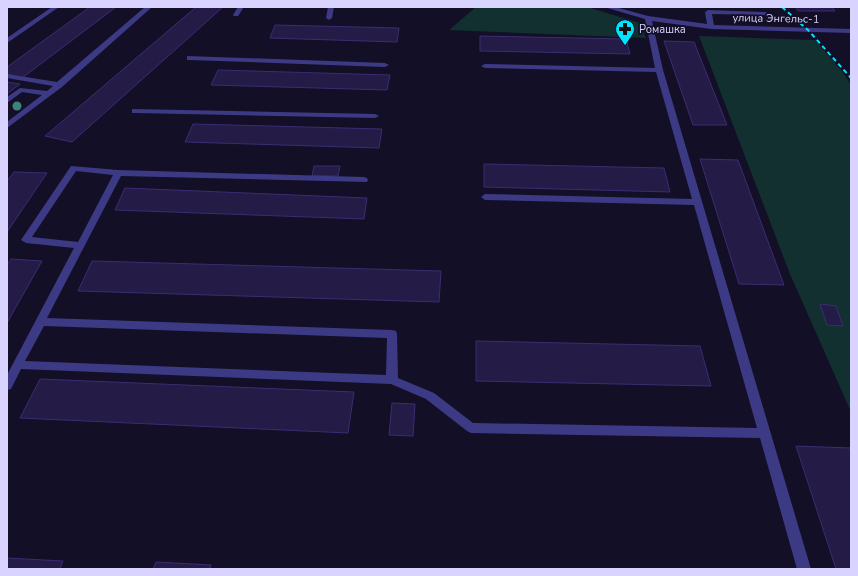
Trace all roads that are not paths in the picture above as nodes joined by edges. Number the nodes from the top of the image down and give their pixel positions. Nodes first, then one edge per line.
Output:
1 (56, 7) edge
2 (149, 7) edge
3 (241, 7) edge
4 (331, 7) edge
5 (607, 7) edge
6 (636, 7) edge
7 (632, 14) junction
8 (765, 14) dead end
9 (236, 15) dead end
10 (329, 18) dead end
11 (648, 18) junction
12 (710, 28) junction
13 (851, 31) edge
14 (7, 41) edge
15 (190, 58) dead end
16 (385, 65) dead end
17 (485, 66) dead end
18 (659, 70) junction
19 (7, 76) edge
20 (59, 85) junction
21 (47, 93) junction
22 (7, 101) edge
23 (135, 111) dead end
24 (375, 116) dead end
25 (7, 126) edge
26 (118, 173) junction
27 (364, 180) dead end
28 (485, 197) dead end
29 (698, 202) junction
30 (80, 245) junction
31 (40, 322) junction
32 (18, 365) junction
33 (392, 380) junction
34 (7, 386) edge
35 (765, 432) junction
36 (804, 569) edge

1 - 14 street
2 - 20 street
3 - 9 street
4 - 10 street
5 - 7 street, улица Энгельс-1
6 - 7 street
7 - 11 street, улица Энгельс-1
8 - 12 street
11 - 12 street, улица Энгельс-1
11 - 18 street
12 - 13 street, улица Энгельс-1
15 - 16 street
17 - 18 street
18 - 29 street
19 - 20 street
20 - 21 street
21 - 22 street
21 - 25 street
23 - 24 street
26 - 27 street
26 - 30 street
26 - 30 street
28 - 29 street
29 - 35 street
30 - 31 street
31 - 32 street
31 - 33 street
32 - 33 street
32 - 34 street
33 - 35 street
35 - 36 street

